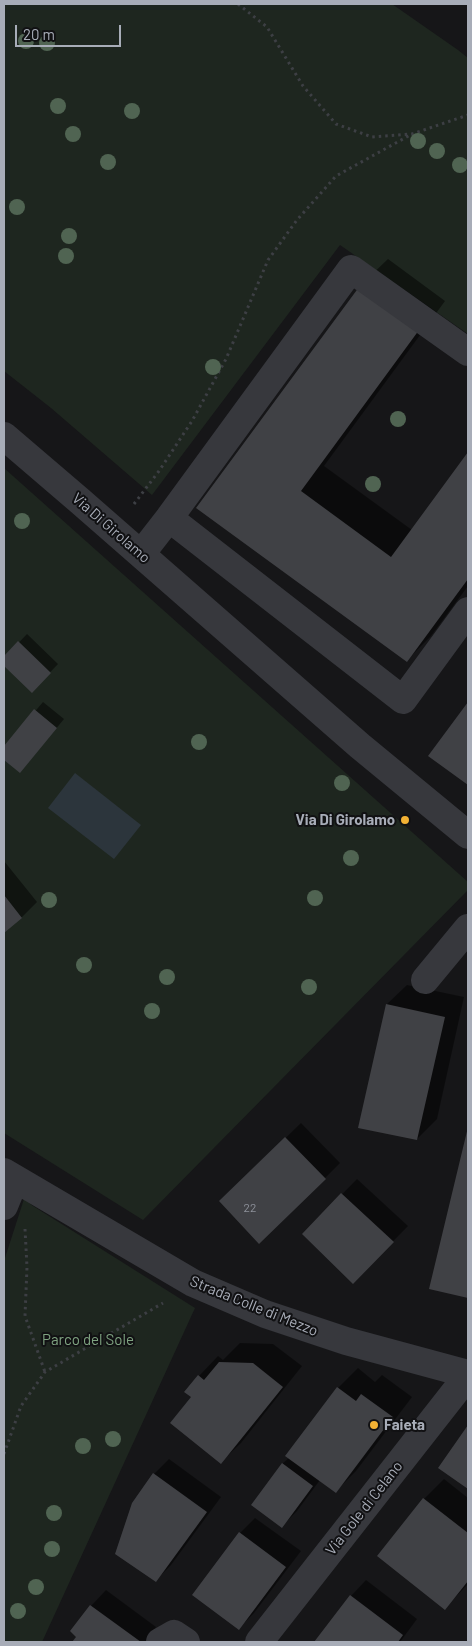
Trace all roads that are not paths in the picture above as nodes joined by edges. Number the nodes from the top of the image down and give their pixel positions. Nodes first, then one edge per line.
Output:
1 (468, 352) edge
2 (4, 436) edge
3 (169, 518) junction
4 (141, 554) junction
5 (468, 611) edge
6 (468, 834) edge
7 (468, 928) edge
8 (425, 980) dead end
9 (16, 1179) edge
10 (4, 1206) edge
11 (468, 1374) edge
12 (160, 1642) edge
13 (186, 1642) edge
14 (259, 1642) edge

1 - 3 street
2 - 4 street, Via Di Girolamo
3 - 4 street
3 - 5 street
4 - 6 street, Via Di Girolamo
7 - 8 street
9 - 10 street
9 - 11 street, Strada Colle di Mezzo
11 - 14 street, Via Gole di Celano
12 - 13 street

